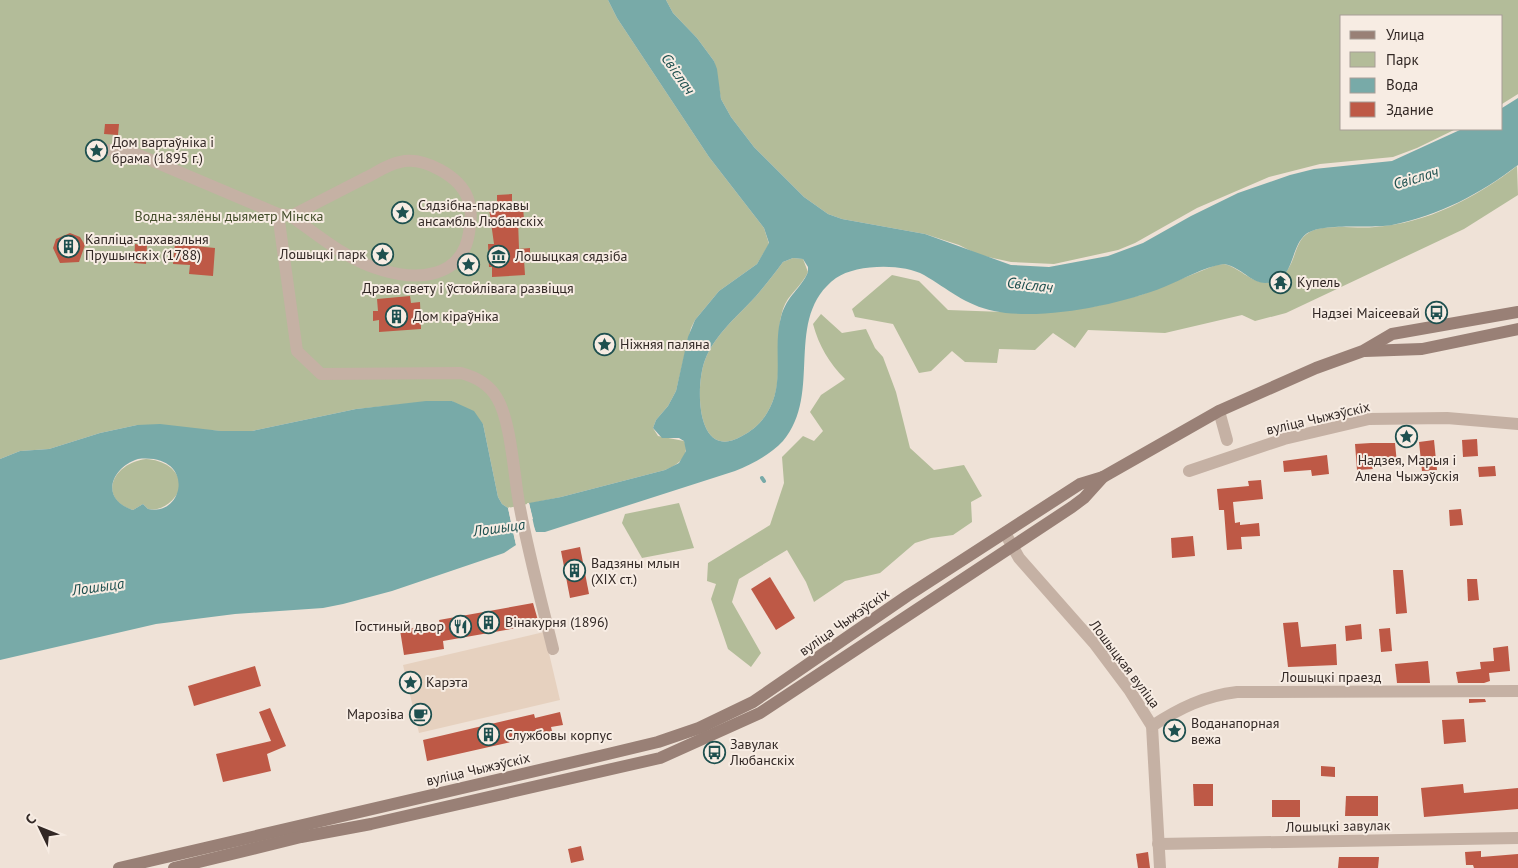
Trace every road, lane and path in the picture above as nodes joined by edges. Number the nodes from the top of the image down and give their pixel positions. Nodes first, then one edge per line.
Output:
1 (96, 150) dead end
2 (285, 215) junction
3 (1518, 312) edge
4 (1518, 329) edge
5 (1363, 351) junction
6 (1219, 411) junction
7 (1518, 424) edge
8 (1227, 440) dead end
9 (1190, 471) dead end
10 (1103, 477) junction
11 (1005, 533) junction
12 (1013, 547) junction
13 (553, 649) dead end
14 (1518, 691) edge
15 (1152, 726) junction
16 (1518, 838) edge
17 (1158, 844) junction
18 (119, 868) edge
19 (174, 868) edge
20 (1160, 868) edge

1 - 2 street
2 - 2 street
2 - 13 street
3 - 5 street, вуліца Чыжэўскіх
4 - 5 street, вуліца Чыжэўскіх
5 - 6 street, вуліца Чыжэўскіх
6 - 8 street
6 - 10 street, вуліца Чыжэўскіх
7 - 9 street, вуліца Чыжэўскіх
10 - 11 street, вуліца Чыжэўскіх
10 - 12 street, вуліца Чыжэўскіх
11 - 12 street, Лошыцкая вуліца
11 - 18 street, вуліца Чыжэўскіх
12 - 15 street, Лошыцкая вуліца
12 - 19 street, вуліца Чыжэўскіх
14 - 15 street, Лошыцкі праезд
15 - 17 street, Лошыцкая вуліца
16 - 17 street, Лошыцкі завулак
17 - 20 street, Лошыцкая вуліца

